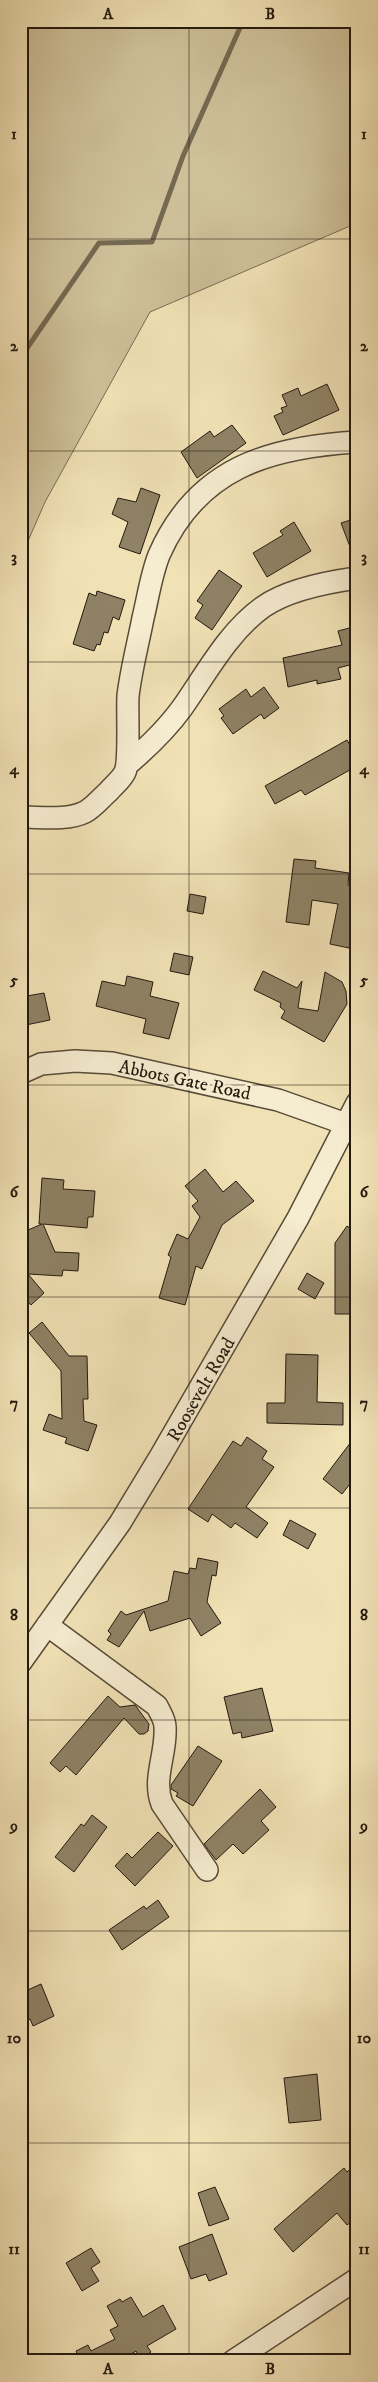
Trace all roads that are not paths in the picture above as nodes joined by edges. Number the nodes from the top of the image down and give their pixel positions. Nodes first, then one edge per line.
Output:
1 (357, 442) edge
2 (357, 578) edge
3 (127, 765) junction
4 (21, 818) edge
5 (21, 1073) edge
6 (357, 1103) edge
7 (346, 1124) junction
8 (47, 1625) junction
9 (21, 1662) edge
10 (207, 1870) dead end
11 (357, 2279) edge
12 (233, 2361) edge

1 - 3 street
2 - 3 street
3 - 4 street
5 - 7 street, Abbots Gate Road
6 - 7 street, Roosevelt Road
7 - 8 street, Roosevelt Road
8 - 9 street, Roosevelt Road
8 - 10 street
11 - 12 street

